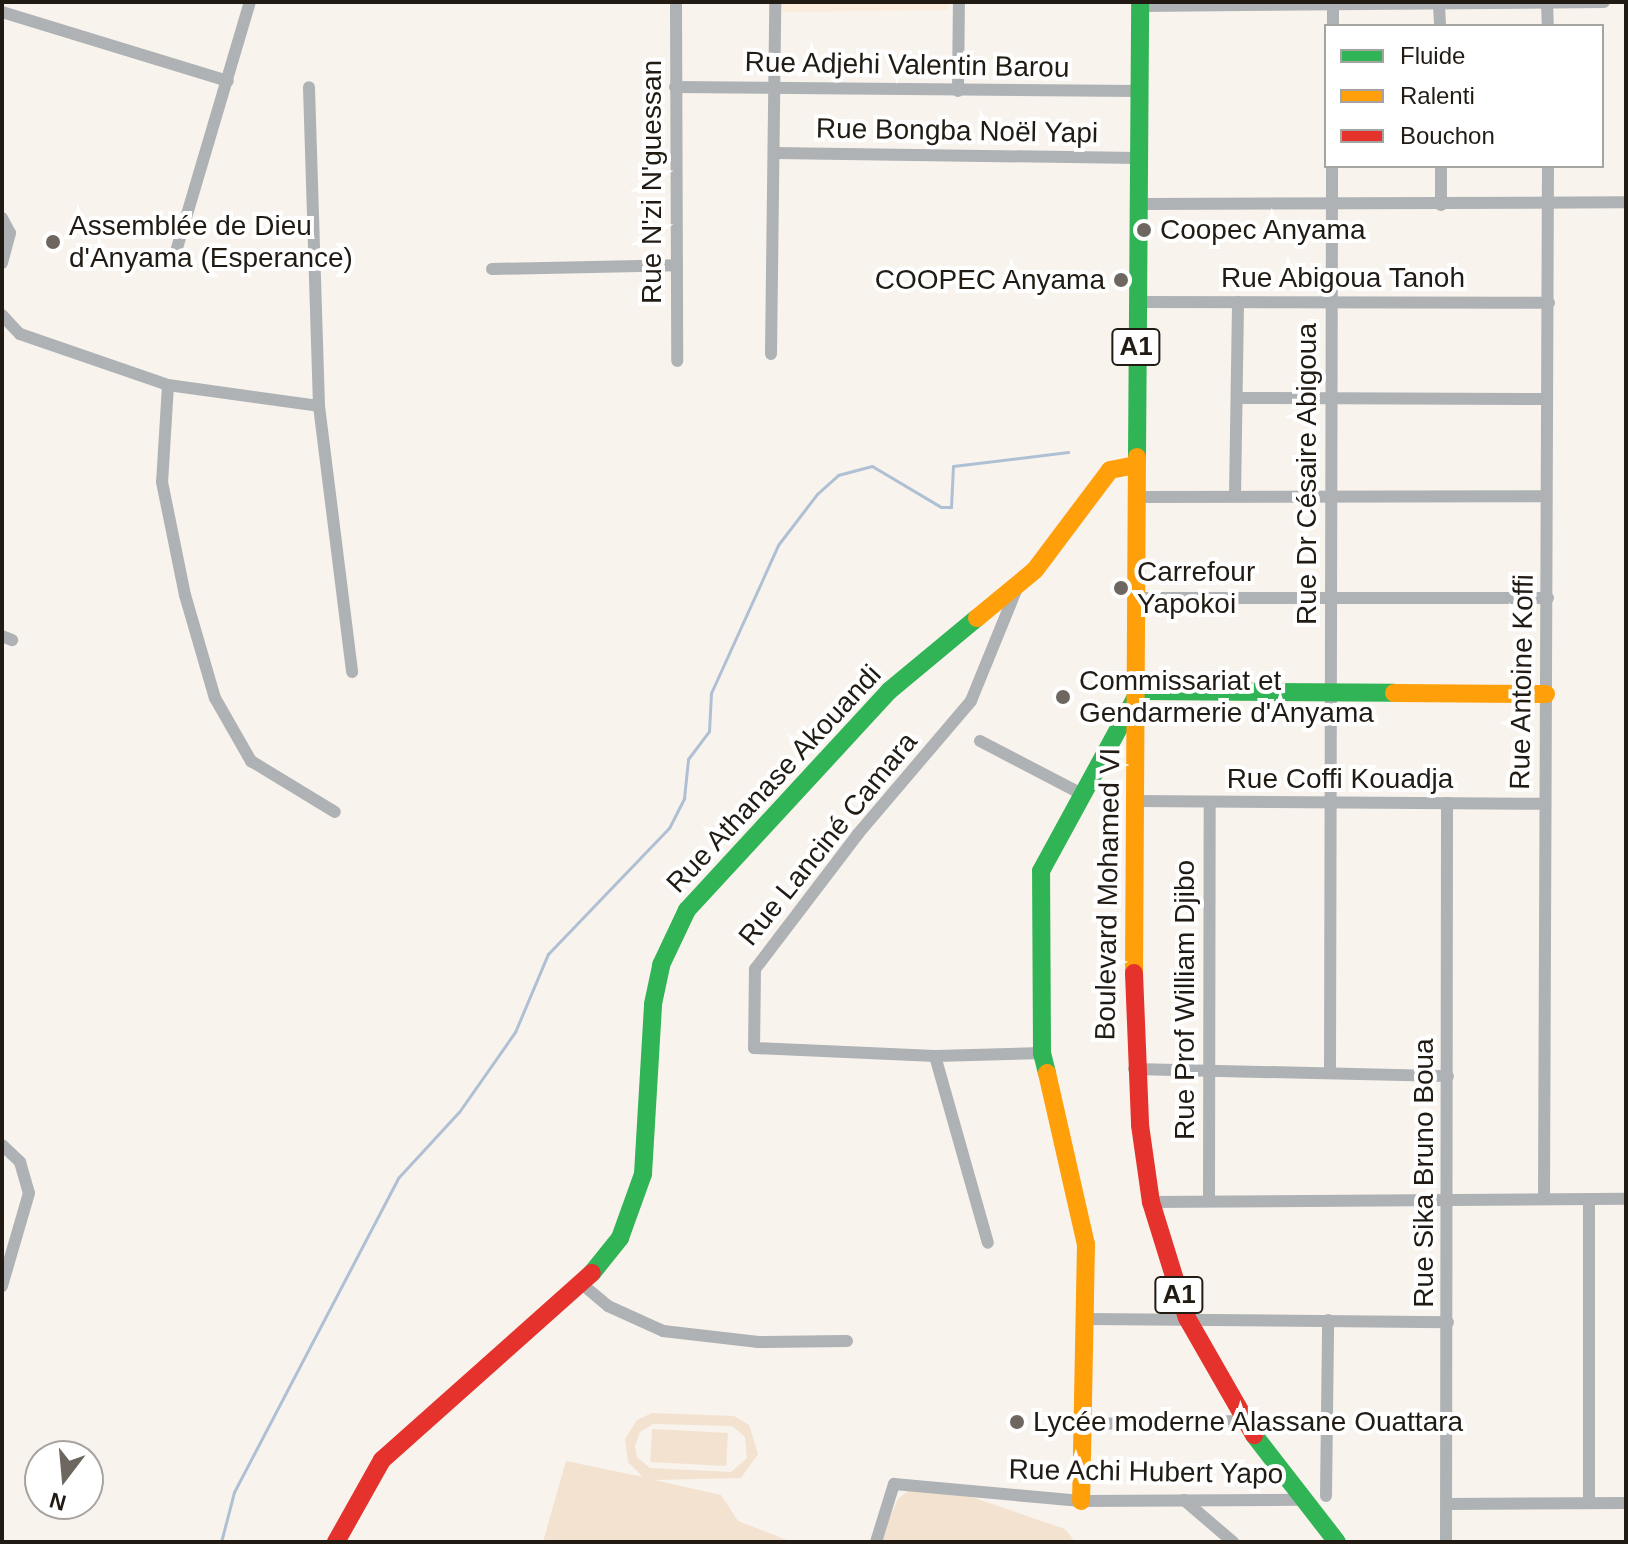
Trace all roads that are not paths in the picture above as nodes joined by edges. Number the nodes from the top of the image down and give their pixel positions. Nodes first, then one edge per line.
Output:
1 (250, 2) edge
2 (676, 2) edge
3 (775, 2) edge
4 (959, 2) edge
5 (1333, 2) edge
6 (1604, 2) edge
7 (1493, 3) edge
8 (1547, 3) edge
9 (1140, 4) edge
10 (1410, 4) edge
11 (1439, 5) junction
12 (2, 12) edge
13 (1333, 24) edge
14 (1440, 24) edge
15 (1548, 24) edge
16 (228, 81) junction
17 (309, 87) dead end
18 (675, 87) junction
19 (775, 88) junction
20 (958, 91) junction
21 (1139, 91) junction
22 (775, 153) junction
23 (1139, 158) junction
24 (1332, 168) edge
25 (1441, 168) edge
26 (1548, 168) edge
27 (1626, 202) edge
28 (1140, 204) junction
29 (1548, 204) junction
30 (1441, 205) junction
31 (1332, 206) junction
32 (2, 218) edge
33 (2, 263) edge
34 (172, 265) dead end
35 (676, 265) junction
36 (492, 269) dead end
37 (1136, 302) junction
38 (1238, 302) junction
39 (1330, 303) junction
40 (1549, 303) junction
41 (2, 315) edge
42 (771, 354) dead end
43 (677, 361) dead end
44 (168, 385) junction
45 (1238, 398) junction
46 (1332, 399) junction
47 (1547, 399) junction
48 (319, 406) junction
49 (1135, 465) junction
50 (1235, 496) junction
51 (1546, 496) junction
52 (1138, 497) junction
53 (1331, 497) junction
54 (1017, 586) junction
55 (1138, 598) junction
56 (1548, 598) junction
57 (1331, 599) junction
58 (352, 672) dead end
59 (1139, 691) junction
60 (1332, 691) junction
61 (1546, 694) junction
62 (980, 741) dead end
63 (1082, 794) junction
64 (1135, 801) junction
65 (1331, 802) junction
66 (1210, 803) junction
67 (1447, 803) junction
68 (1544, 804) junction
69 (335, 812) dead end
70 (1042, 1053) junction
71 (935, 1056) junction
72 (1134, 1069) junction
73 (1208, 1070) junction
74 (1330, 1070) junction
75 (1448, 1076) junction
76 (2, 1145) edge
77 (1209, 1198) junction
78 (1544, 1199) junction
79 (1589, 1199) junction
80 (1626, 1199) edge
81 (1445, 1200) junction
82 (1151, 1202) junction
83 (988, 1243) dead end
84 (583, 1285) junction
85 (2, 1286) edge
86 (1187, 1318) junction
87 (1087, 1319) junction
88 (1328, 1320) junction
89 (1448, 1322) junction
90 (847, 1341) dead end
91 (1243, 1421) junction
92 (1086, 1424) junction
93 (1326, 1496) dead end
94 (1184, 1500) junction
95 (1301, 1500) junction
96 (1081, 1501) junction
97 (1589, 1503) junction
98 (1626, 1503) edge
99 (1446, 1504) junction
100 (336, 1542) edge
101 (876, 1542) edge
102 (1233, 1542) edge
103 (1337, 1542) edge
104 (1446, 1542) edge

1 - 16 street
2 - 18 street, Rue N'zi N'guessan
3 - 19 street
4 - 20 street
5 - 9 street
5 - 10 street
5 - 13 street
6 - 8 street
7 - 8 street
7 - 11 street
8 - 15 street
9 - 21 street, Boulevard Mohamed VI / A1
10 - 11 street
11 - 14 street
12 - 16 street
16 - 34 street
17 - 48 street
18 - 19 street, Rue Adjehi Valentin Barou
18 - 35 street, Rue N'zi N'guessan
19 - 20 street, Rue Adjehi Valentin Barou
19 - 22 street
20 - 21 street, Rue Adjehi Valentin Barou
21 - 23 street, Boulevard Mohamed VI / A1
22 - 23 street, Rue Bongba Noël Yapi
22 - 42 street
23 - 28 street, Boulevard Mohamed VI / A1
24 - 31 street, Rue Dr Césaire Abigoua
25 - 30 street
26 - 29 street, Rue Antoine Koffi
27 - 29 street
28 - 31 street
28 - 37 street, Boulevard Mohamed VI / A1
29 - 30 street
29 - 40 street, Rue Antoine Koffi
30 - 31 street
31 - 39 street, Rue Dr Césaire Abigoua
32 - 33 street
35 - 36 street
35 - 43 street, Rue N'zi N'guessan
37 - 38 street, Rue Abigoua Tanoh
37 - 49 street, Boulevard Mohamed VI / A1
38 - 39 street, Rue Abigoua Tanoh
38 - 45 street
39 - 40 street, Rue Abigoua Tanoh
39 - 46 street, Rue Dr Césaire Abigoua
40 - 47 street, Rue Antoine Koffi
41 - 44 street
44 - 48 street
44 - 69 street
45 - 46 street
45 - 50 street
46 - 47 street
46 - 53 street, Rue Dr Césaire Abigoua
47 - 51 street, Rue Antoine Koffi
48 - 58 street
49 - 52 street, Boulevard Mohamed VI / A1
49 - 54 street, Rue Athanase Akouandi
50 - 52 street
50 - 53 street
51 - 53 street
51 - 56 street, Rue Antoine Koffi
52 - 55 street, Boulevard Mohamed VI / A1
53 - 57 street, Rue Dr Césaire Abigoua
54 - 71 street, Rue Lanciné Camara
54 - 84 street, Rue Athanase Akouandi
55 - 57 street
55 - 59 street, Boulevard Mohamed VI / A1
56 - 57 street
56 - 61 street, Rue Antoine Koffi
57 - 60 street, Rue Dr Césaire Abigoua
59 - 60 street
59 - 63 street
59 - 64 street, Boulevard Mohamed VI / A1
60 - 61 street
60 - 65 street, Rue Dr Césaire Abigoua
61 - 68 street, Rue Antoine Koffi
62 - 63 street
63 - 70 street
64 - 66 street, Rue Coffi Kouadja
64 - 72 street, Boulevard Mohamed VI / A1
65 - 66 street, Rue Coffi Kouadja
65 - 67 street, Rue Coffi Kouadja
65 - 74 street, Rue Dr Césaire Abigoua
66 - 73 street, Rue Prof William Djibo
67 - 68 street, Rue Coffi Kouadja
67 - 75 street, Rue Sika Bruno Boua
68 - 78 street, Rue Antoine Koffi
70 - 71 street, Rue Lanciné Camara
70 - 87 street
71 - 83 street
72 - 73 street
72 - 82 street, Boulevard Mohamed VI / A1
73 - 74 street
73 - 77 street, Rue Prof William Djibo
74 - 75 street
75 - 81 street, Rue Sika Bruno Boua
76 - 85 street
77 - 81 street
77 - 82 street
78 - 79 street
78 - 81 street
79 - 80 street
79 - 97 street
81 - 89 street, Rue Sika Bruno Boua
82 - 86 street, Boulevard Mohamed VI / A1
84 - 90 street
84 - 100 street, Rue Athanase Akouandi
86 - 87 street
86 - 88 street
86 - 91 street, Boulevard Mohamed VI / A1
87 - 92 street
88 - 89 street
88 - 93 street
89 - 99 street, Rue Sika Bruno Boua
91 - 92 street
91 - 95 street, Boulevard Mohamed VI / A1
92 - 96 street
94 - 95 street, Rue Achi Hubert Yapo
94 - 96 street, Rue Achi Hubert Yapo
94 - 102 street
95 - 103 street, Boulevard Mohamed VI / A1
96 - 101 street, Rue Achi Hubert Yapo
97 - 98 street
97 - 99 street
99 - 104 street, Rue Sika Bruno Boua

